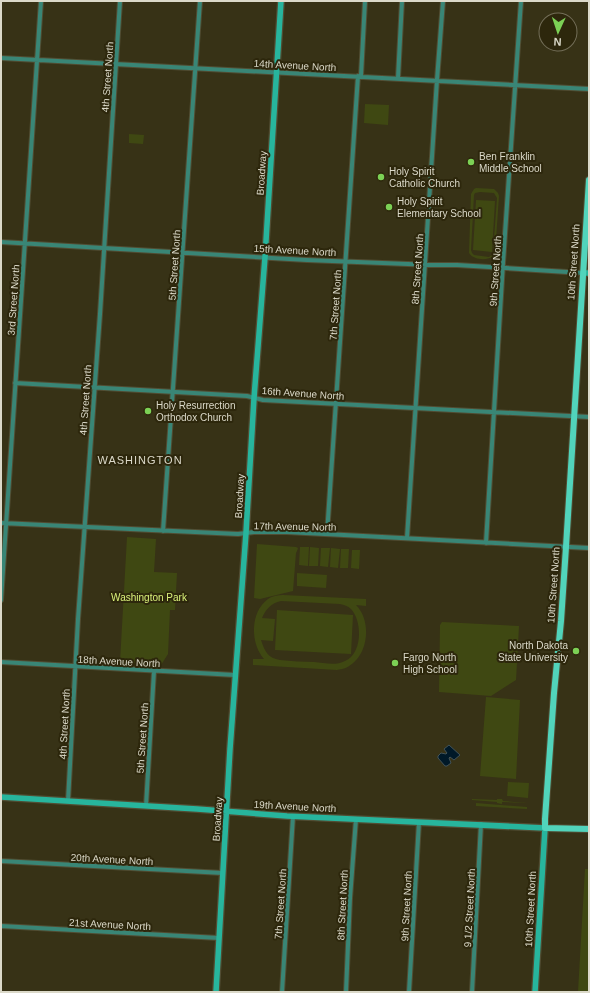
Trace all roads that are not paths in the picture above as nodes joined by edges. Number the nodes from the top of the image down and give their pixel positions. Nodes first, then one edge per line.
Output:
1 (41, 1) edge
2 (120, 1) edge
3 (200, 1) edge
4 (281, 1) edge
5 (365, 1) edge
6 (402, 1) edge
7 (443, 1) edge
8 (521, 1) edge
9 (1, 58) edge
10 (37, 59) junction
11 (116, 64) junction
12 (195, 68) junction
13 (276, 72) junction
14 (359, 76) junction
15 (398, 78) junction
16 (436, 80) junction
17 (515, 85) junction
18 (589, 89) edge
19 (589, 180) edge
20 (1, 242) edge
21 (25, 244) junction
22 (104, 248) junction
23 (183, 252) junction
24 (265, 257) junction
25 (346, 262) junction
26 (425, 265) junction
27 (503, 268) junction
28 (586, 273) edge
29 (15, 383) junction
30 (94, 388) junction
31 (173, 392) junction
32 (254, 398) junction
33 (336, 404) junction
34 (415, 408) junction
35 (495, 412) junction
36 (574, 416) junction
37 (589, 417) edge
38 (1, 522) edge
39 (6, 523) junction
40 (84, 527) junction
41 (163, 531) junction
42 (246, 533) junction
43 (327, 534) junction
44 (407, 538) junction
45 (486, 543) junction
46 (566, 547) junction
47 (589, 548) edge
48 (1, 600) edge
49 (1, 662) edge
50 (76, 666) junction
51 (154, 671) junction
52 (235, 675) junction
53 (1, 797) edge
54 (68, 801) junction
55 (146, 806) junction
56 (227, 812) junction
57 (293, 816) junction
58 (356, 819) junction
59 (419, 822) junction
60 (481, 824) junction
61 (545, 828) junction
62 (589, 829) edge
63 (1, 861) edge
64 (223, 874) junction
65 (1, 926) edge
66 (219, 938) junction
67 (216, 992) edge
68 (282, 992) edge
69 (346, 992) edge
70 (409, 992) edge
71 (472, 992) edge
72 (535, 992) edge

1 - 10 street, 3rd Street North
2 - 11 street, 4th Street North
3 - 12 street, 5th Street North
4 - 13 street, Broadway
5 - 14 street, 7th Street North
6 - 15 street
7 - 16 street, 8th Street North
8 - 17 street, 9th Street North
9 - 10 street, 14th Avenue North
10 - 11 street, 14th Avenue North
10 - 21 street, 3rd Street North
11 - 12 street, 14th Avenue North
11 - 22 street, 4th Street North
12 - 13 street, 14th Avenue North
12 - 23 street, 5th Street North
13 - 14 street, 14th Avenue North
13 - 24 street, Broadway
14 - 15 street, 14th Avenue North
14 - 25 street, 7th Street North
15 - 16 street, 14th Avenue North
16 - 17 street, 14th Avenue North
16 - 26 street, 8th Street North
17 - 18 street, 14th Avenue North
17 - 27 street, 9th Street North
19 - 28 main road, 10th Street North
20 - 21 street, 15th Avenue North
21 - 22 street, 15th Avenue North
21 - 29 street, 3rd Street North
22 - 23 street, 15th Avenue North
22 - 30 street, 4th Street North
23 - 24 street, 15th Avenue North
23 - 31 street, 5th Street North
24 - 25 street, 15th Avenue North
24 - 32 street, Broadway
25 - 26 street, 15th Avenue North
25 - 33 street, 7th Street North
26 - 27 street, 15th Avenue North
26 - 34 street, 8th Street North
27 - 28 street, 15th Avenue North
27 - 35 street, 9th Street North
28 - 36 main road, 10th Street North
29 - 30 street, 16th Avenue North
29 - 39 street, 3rd Street North
30 - 31 street, 16th Avenue North
30 - 40 street, 4th Street North
31 - 32 street, 16th Avenue North
31 - 41 street, 5th Street North
32 - 33 street, 16th Avenue North
32 - 42 street, Broadway
33 - 34 street, 16th Avenue North
33 - 43 street, 7th Street North
34 - 35 street, 16th Avenue North
34 - 44 street, 8th Street North
35 - 36 street, 16th Avenue North
35 - 45 street, 9th Street North
36 - 37 street, 16th Avenue North
36 - 46 main road, 10th Street North
38 - 39 street, 17th Avenue North
39 - 40 street, 17th Avenue North
39 - 48 street, 3rd Street North
40 - 41 street, 17th Avenue North
40 - 50 street, 4th Street North
41 - 42 street, 17th Avenue North
42 - 43 street, 17th Avenue North
42 - 52 street, Broadway
43 - 44 street, 17th Avenue North
44 - 45 street, 17th Avenue North
45 - 46 street, 17th Avenue North
46 - 47 street, 17th Avenue North
46 - 61 main road, 10th Street North
49 - 50 street, 18th Avenue North
50 - 51 street, 18th Avenue North
50 - 54 street, 4th Street North
51 - 52 street, 18th Avenue North
51 - 55 street, 5th Street North
52 - 56 street, Broadway
53 - 54 street, 19th Avenue North
54 - 55 street, 19th Avenue North
55 - 56 street, 19th Avenue North
56 - 57 street, 19th Avenue North
56 - 64 street, Broadway
57 - 58 street, 19th Avenue North
57 - 68 street, 7th Street North
58 - 59 street, 19th Avenue North
58 - 69 street, 8th Street North
59 - 60 street, 19th Avenue North
59 - 70 street, 9th Street North
60 - 61 street, 19th Avenue North
60 - 71 street, 9 1/2 Street North
61 - 62 main road, 19th Avenue North
61 - 72 street, 10th Street North
63 - 64 street, 20th Avenue North
64 - 66 street, Broadway
65 - 66 street, 21st Avenue North
66 - 67 street, Broadway

